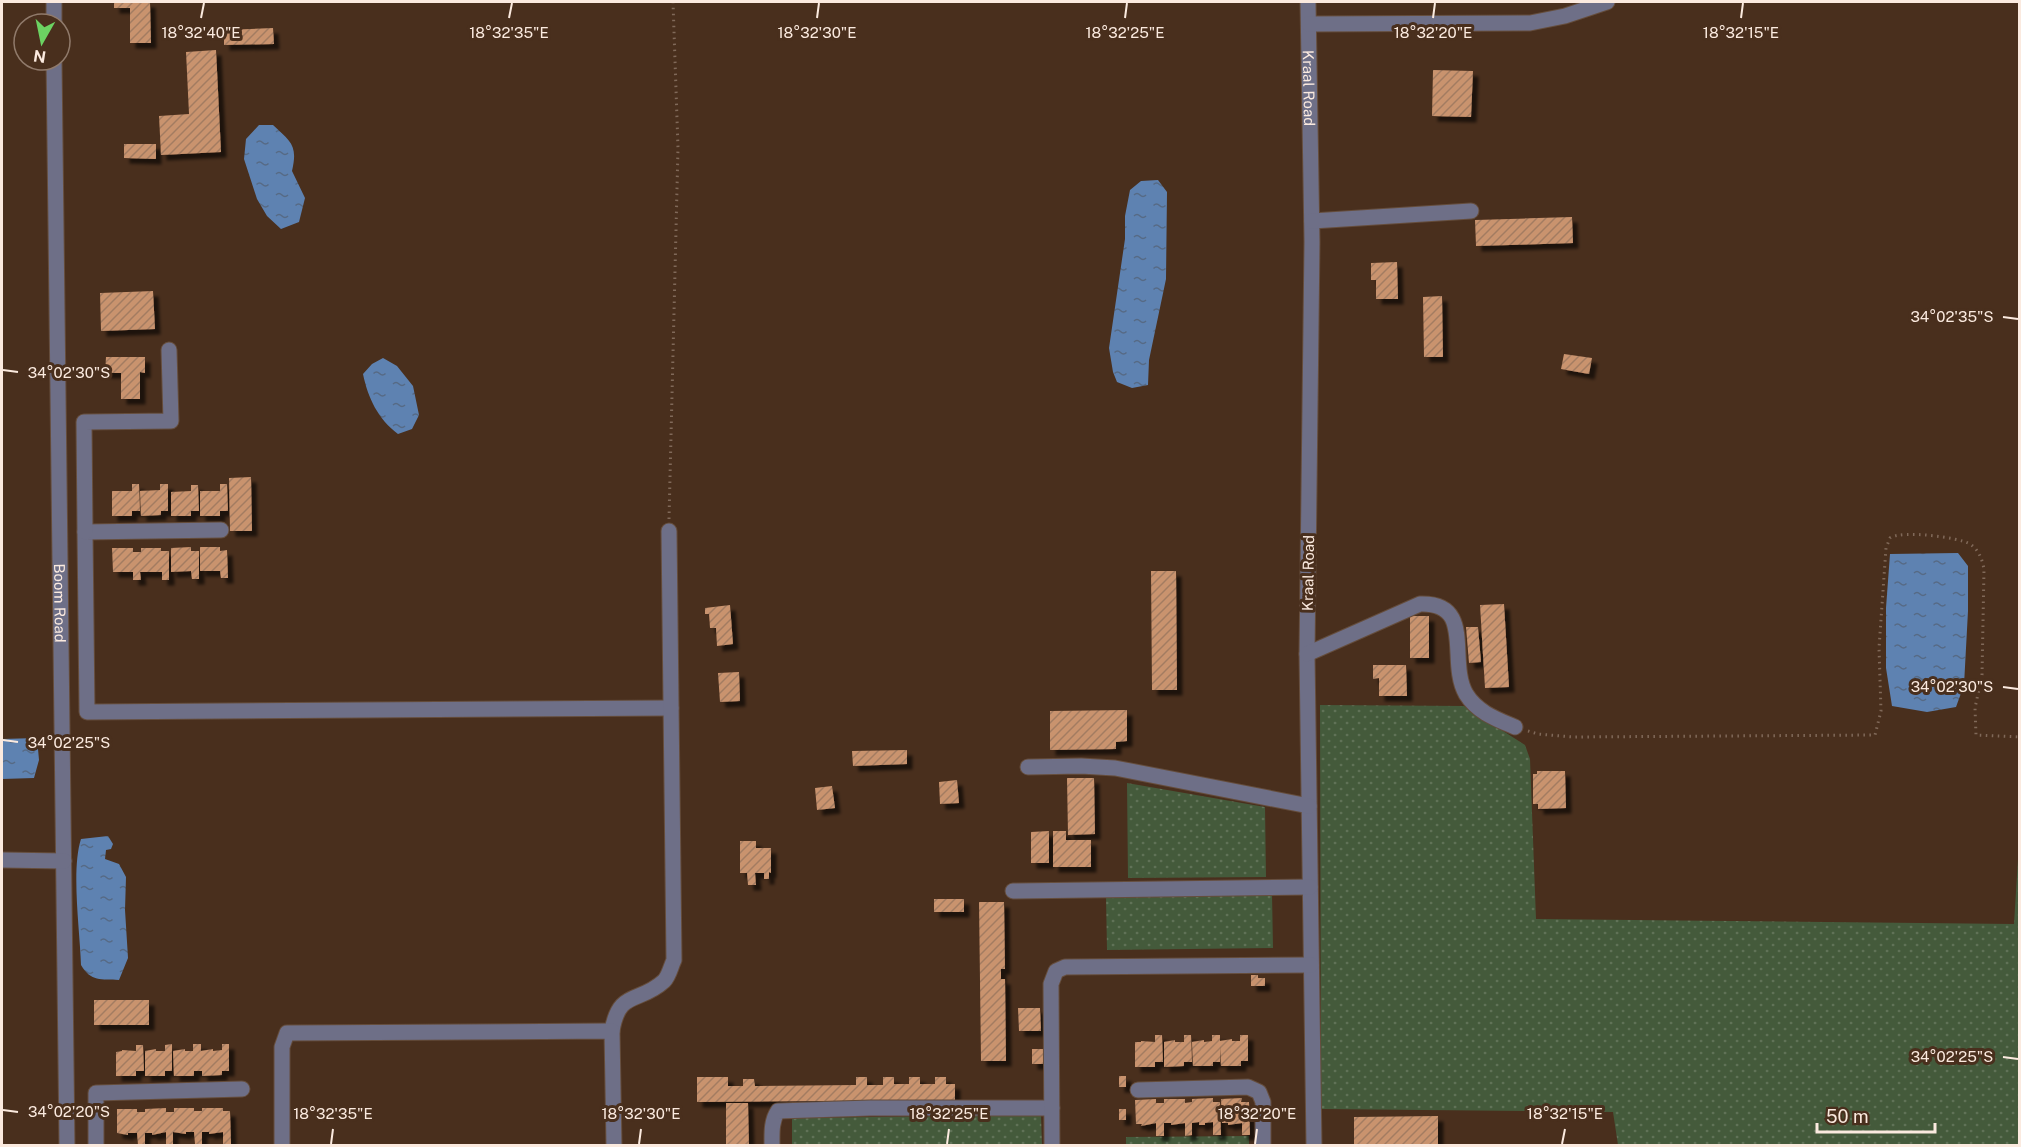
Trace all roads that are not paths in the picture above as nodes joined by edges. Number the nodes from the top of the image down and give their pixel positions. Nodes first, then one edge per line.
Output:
1 (1308, 2) edge
2 (1607, 2) edge
3 (1309, 24) junction
4 (54, 72) edge
5 (1471, 211) dead end
6 (1312, 221) junction
7 (169, 350) dead end
8 (220, 530) dead end
9 (669, 531) road end
10 (85, 532) junction
11 (1307, 654) junction
12 (671, 708) junction
13 (62, 709) junction
14 (87, 712) junction
15 (1515, 727) road end
16 (1028, 767) dead end
17 (1309, 806) junction
18 (2, 860) edge
19 (64, 861) junction
20 (1310, 887) junction
21 (1013, 891) dead end
22 (1311, 965) junction
23 (612, 1031) junction
24 (242, 1089) dead end
25 (1138, 1090) dead end
26 (1052, 1108) junction
27 (67, 1146) edge
28 (96, 1146) edge
29 (282, 1146) edge
30 (614, 1146) edge
31 (772, 1146) edge
32 (1052, 1146) edge
33 (1263, 1146) edge
34 (1314, 1146) edge

1 - 3 street, Kraal Road
2 - 3 street
3 - 6 street, Kraal Road
4 - 13 street, Boom Road
5 - 6 street
6 - 11 street, Kraal Road
7 - 10 street
8 - 10 street
9 - 12 street
10 - 14 street
11 - 15 street
11 - 17 street, Kraal Road
12 - 14 street
12 - 23 street
13 - 14 street
13 - 19 street, Boom Road
16 - 17 street
17 - 20 street, Kraal Road
18 - 19 street
19 - 27 street, Boom Road
20 - 21 street
20 - 22 street, Kraal Road
22 - 26 street
22 - 34 street, Kraal Road
23 - 29 street
23 - 30 street
24 - 28 street
25 - 33 street
26 - 31 street
26 - 32 street

